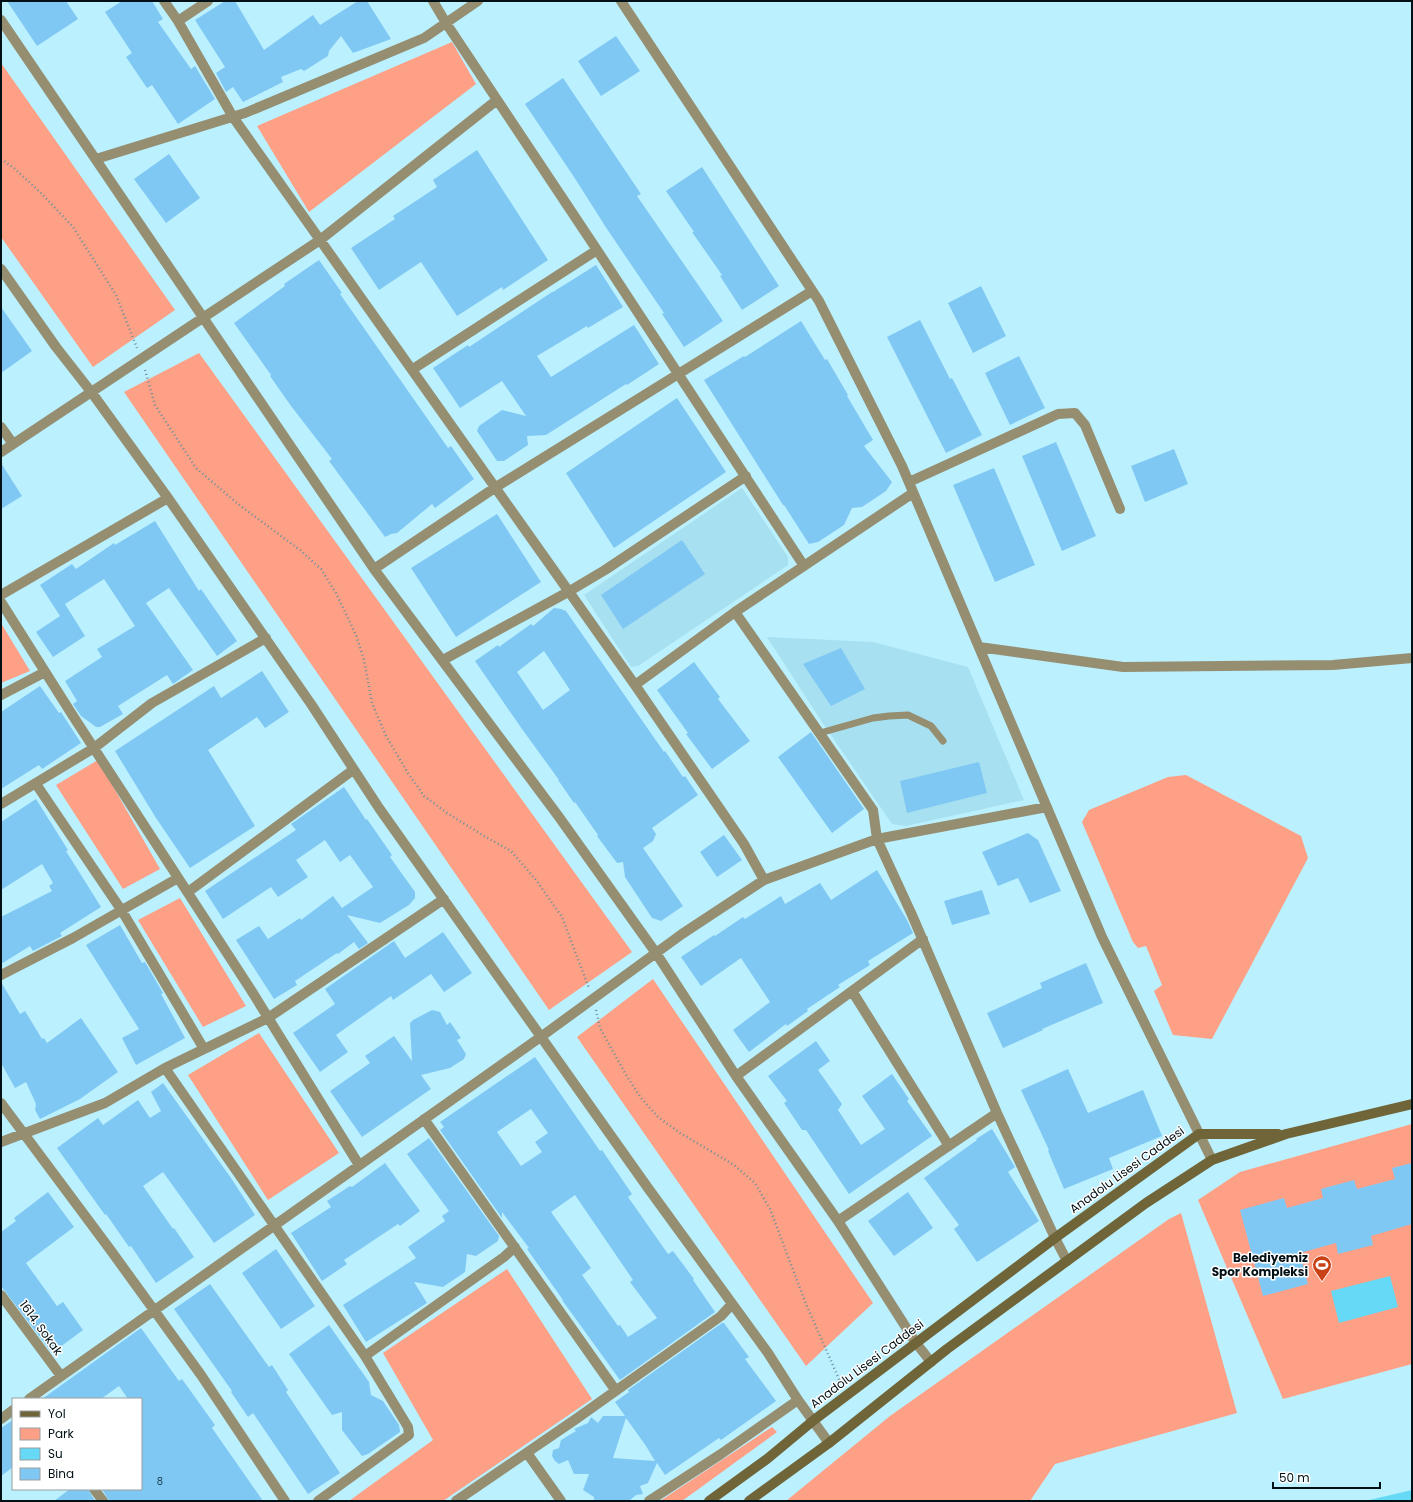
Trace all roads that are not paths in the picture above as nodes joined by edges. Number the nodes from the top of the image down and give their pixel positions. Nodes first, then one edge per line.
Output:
1 (164, 1) edge
2 (208, 1) edge
3 (433, 1) edge
4 (478, 1) edge
5 (621, 1) edge
6 (1, 20) edge
7 (178, 21) junction
8 (446, 23) junction
9 (497, 100) junction
10 (233, 117) junction
11 (96, 159) junction
12 (320, 240) junction
13 (597, 250) junction
14 (1, 269) edge
15 (812, 291) junction
16 (204, 317) junction
17 (413, 370) junction
18 (678, 374) junction
19 (92, 393) junction
20 (1, 426) edge
21 (13, 444) junction
22 (1, 452) edge
23 (746, 476) junction
24 (908, 482) junction
25 (496, 487) junction
26 (913, 493) junction
27 (168, 498) junction
28 (1120, 509) dead end
29 (804, 566) junction
30 (374, 569) junction
31 (568, 592) junction
32 (1, 595) edge
33 (1, 602) edge
34 (735, 612) junction
35 (266, 638) junction
36 (979, 647) junction
37 (1412, 658) edge
38 (442, 660) junction
39 (45, 672) junction
40 (635, 685) junction
41 (1, 695) edge
42 (820, 733) junction
43 (943, 741) dead end
44 (94, 748) junction
45 (353, 770) junction
46 (36, 784) junction
47 (1, 804) edge
48 (1047, 807) junction
49 (877, 839) junction
50 (178, 878) junction
51 (764, 880) junction
52 (188, 892) junction
53 (444, 900) junction
54 (122, 911) junction
55 (923, 939) junction
56 (656, 953) junction
57 (1, 976) edge
58 (852, 991) junction
59 (268, 1018) junction
60 (542, 1036) junction
61 (204, 1049) junction
62 (165, 1068) junction
63 (736, 1076) junction
64 (1, 1103) edge
65 (1412, 1104) edge
66 (997, 1113) junction
67 (424, 1119) junction
68 (24, 1133) junction
69 (1199, 1134) junction
70 (1286, 1134) junction
71 (1, 1142) edge
72 (949, 1146) junction
73 (1212, 1160) junction
74 (359, 1165) junction
75 (838, 1221) junction
76 (274, 1225) junction
77 (1055, 1238) junction
78 (515, 1247) junction
79 (1067, 1261) junction
80 (1, 1296) edge
81 (732, 1304) junction
82 (154, 1310) junction
83 (916, 1343) junction
84 (366, 1356) junction
85 (931, 1362) junction
86 (61, 1376) junction
87 (616, 1391) junction
88 (30, 1398) edge
89 (798, 1400) junction
90 (12, 1411) edge
91 (1, 1419) edge
92 (814, 1420) junction
93 (829, 1443) junction
94 (527, 1452) junction
95 (95, 1490) edge
96 (103, 1501) edge
97 (285, 1501) edge
98 (318, 1501) edge
99 (456, 1501) edge
100 (561, 1501) edge
101 (649, 1501) edge
102 (709, 1501) edge
103 (749, 1501) edge

1 - 7 street
2 - 7 street
3 - 8 street
4 - 8 street
5 - 15 street
6 - 11 street
7 - 10 street
8 - 9 street
8 - 10 street
9 - 12 street
9 - 13 street
10 - 11 street
10 - 12 street
11 - 16 street
12 - 16 street
12 - 17 street
13 - 17 street
13 - 18 street
14 - 19 street
15 - 18 street
15 - 24 street
16 - 19 street
16 - 30 street
17 - 25 street
18 - 23 street
18 - 25 street
19 - 21 street
19 - 27 street
20 - 21 street
21 - 22 street
23 - 29 street
23 - 31 street
24 - 26 street
24 - 28 street
25 - 30 street
25 - 31 street
26 - 29 street
26 - 36 street
27 - 32 street
27 - 35 street
29 - 34 street
30 - 38 street
31 - 38 street
31 - 40 street
33 - 39 street
34 - 40 street
34 - 42 street
35 - 44 street
35 - 45 street
36 - 37 street
36 - 48 street
38 - 56 street
39 - 41 street
39 - 44 street
40 - 51 street
42 - 43 lane
42 - 49 street
44 - 46 street
44 - 50 street
45 - 52 street
45 - 53 street
46 - 47 street
46 - 54 street
48 - 49 street
48 - 69 street
49 - 51 street
49 - 55 street
50 - 52 street
50 - 54 street
51 - 56 street
52 - 59 street
53 - 59 street
53 - 60 street
54 - 57 street
54 - 61 street
55 - 58 street
55 - 66 street
56 - 60 street
56 - 63 street
58 - 63 street
58 - 72 street
59 - 61 street
59 - 74 street
60 - 67 street
60 - 81 street
61 - 62 street
62 - 68 street
62 - 76 street
63 - 75 street
64 - 68 street
65 - 70 street
66 - 72 street
66 - 77 street
67 - 74 street
67 - 78 street
68 - 71 street
68 - 82 street
69 - 70 street, Anadolu Lisesi Caddesi
69 - 73 street
69 - 77 street, Anadolu Lisesi Caddesi
70 - 73 street
72 - 75 street
73 - 79 street
74 - 76 street
75 - 83 street
76 - 82 street
76 - 84 street
77 - 79 street
77 - 83 street, Anadolu Lisesi Caddesi
78 - 84 street
78 - 87 street
79 - 85 street
80 - 86 street, 1614. Sokak
81 - 87 street
81 - 89 street
82 - 86 street
82 - 97 street
83 - 85 street
83 - 92 street, Anadolu Lisesi Caddesi
84 - 98 street
85 - 93 street
86 - 88 street
87 - 94 street
89 - 92 street
89 - 101 street
90 - 91 street
92 - 93 street
92 - 102 street, Anadolu Lisesi Caddesi
93 - 103 street
94 - 99 street
94 - 100 street
95 - 96 street

